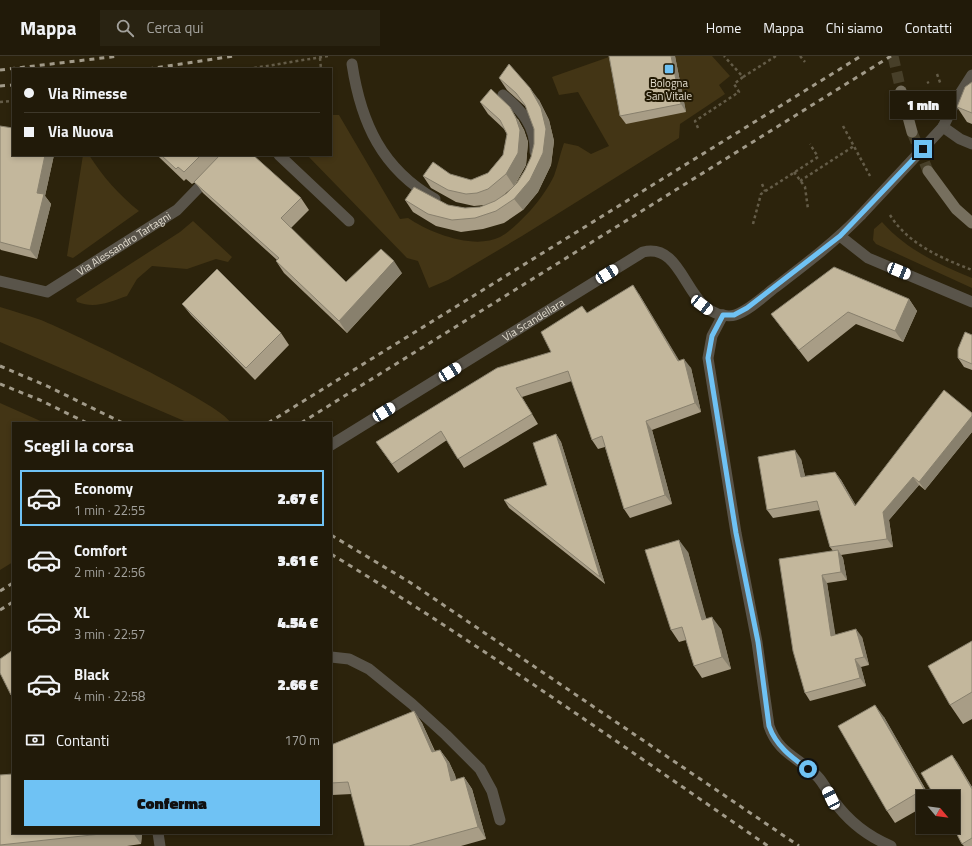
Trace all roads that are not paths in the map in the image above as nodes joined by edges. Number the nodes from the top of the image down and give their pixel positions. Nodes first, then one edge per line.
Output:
1 (352, 64) dead end
2 (972, 75) edge
3 (901, 91) tunnel mouth
4 (503, 95) edge
5 (942, 127) junction
6 (912, 132) tunnel mouth
7 (972, 144) edge
8 (280, 156) edge
9 (535, 163) edge
10 (214, 171) edge
11 (928, 171) tunnel mouth
12 (447, 206) edge
13 (350, 221) dead end
14 (972, 223) edge
15 (836, 240) junction
16 (0, 281) edge
17 (972, 302) edge
18 (723, 315) junction
19 (332, 444) edge
20 (332, 657) edge
21 (500, 820) dead end
22 (158, 834) edge
23 (160, 846) edge
24 (891, 846) edge

1 - 12 street
2 - 5 street
3 - 6 main road
4 - 9 street
5 - 7 street
5 - 15 street, bridge
8 - 13 street
10 - 16 street, Via Alessandro Tartagni
11 - 14 main road
15 - 17 street
15 - 18 street
18 - 19 street, Via Scandellara
18 - 24 street
20 - 21 street
22 - 23 street

